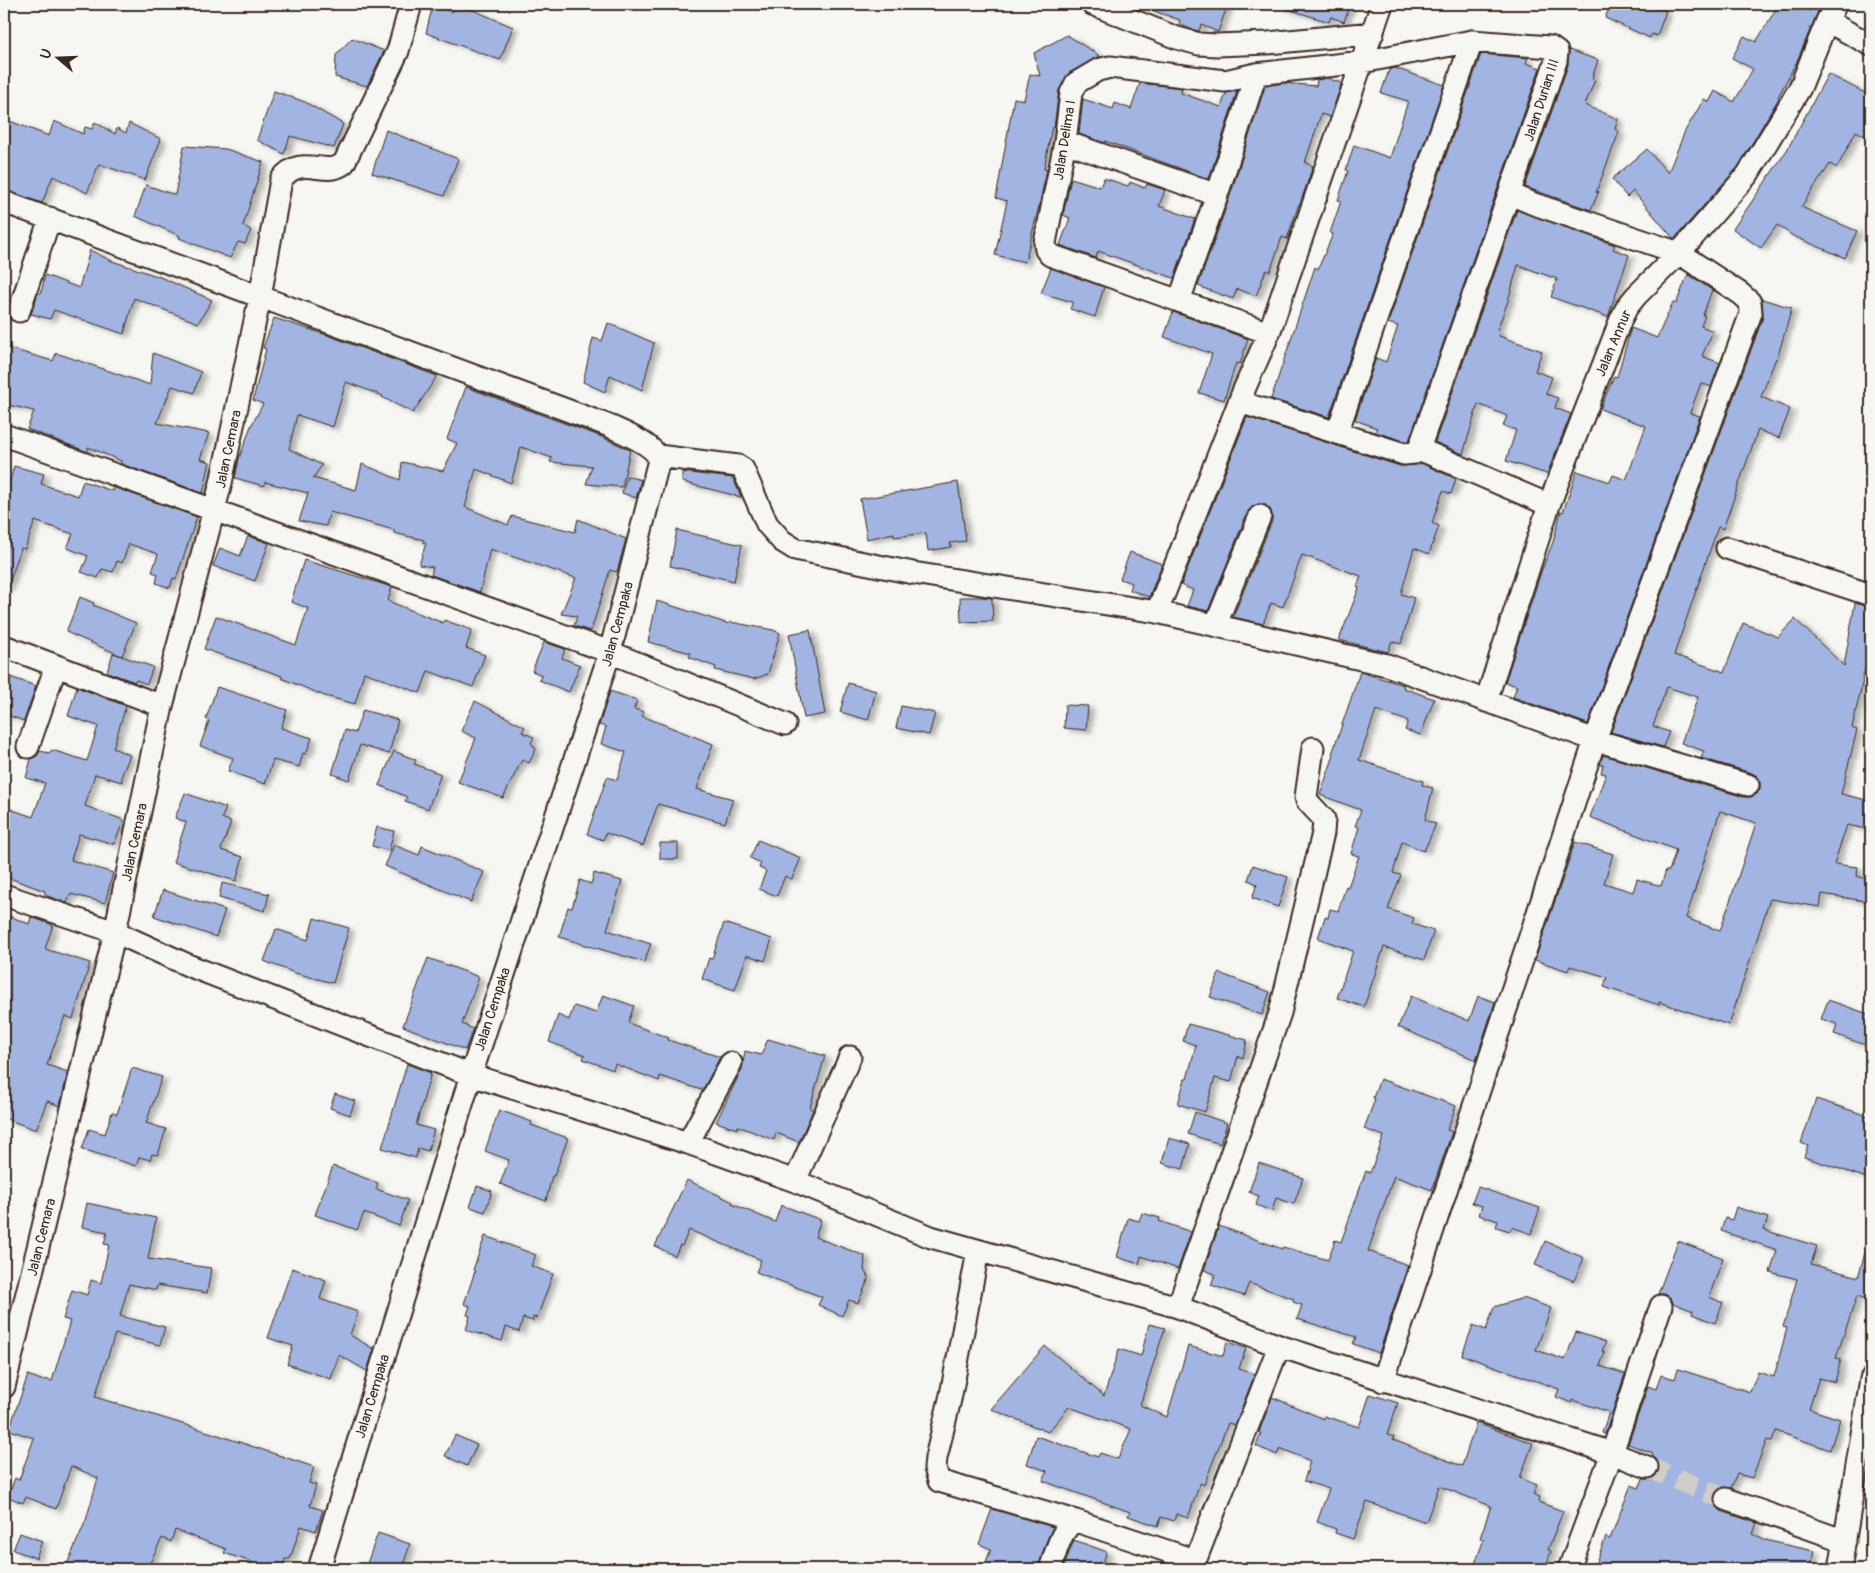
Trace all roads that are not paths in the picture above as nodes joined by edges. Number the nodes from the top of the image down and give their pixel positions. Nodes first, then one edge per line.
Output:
1 (412, 4) edge
2 (1092, 4) edge
3 (1382, 4) edge
4 (1832, 12) edge
5 (1373, 33) junction
6 (1472, 41) junction
7 (1871, 45) edge
8 (1362, 62) junction
9 (1256, 74) junction
10 (1066, 142) junction
11 (1510, 194) junction
12 (1217, 195) junction
13 (4, 202) edge
14 (50, 218) junction
15 (1679, 253) junction
16 (260, 297) junction
17 (1179, 301) junction
18 (19, 311) dead end
19 (1269, 333) junction
20 (1243, 392) junction
21 (1337, 433) junction
22 (4, 435) edge
23 (1419, 449) junction
24 (656, 453) junction
25 (1549, 505) junction
26 (214, 512) junction
27 (1260, 516) dead end
28 (1727, 548) dead end
29 (1871, 595) edge
30 (1157, 612) junction
31 (1216, 624) junction
32 (4, 646) edge
33 (610, 652) junction
34 (56, 666) junction
35 (1486, 701) junction
36 (162, 706) junction
37 (785, 724) dead end
38 (1595, 740) junction
39 (28, 747) dead end
40 (1313, 748) dead end
41 (1748, 785) dead end
42 (4, 895) edge
43 (115, 932) junction
44 (850, 1057) dead end
45 (732, 1063) dead end
46 (471, 1074) junction
47 (688, 1143) junction
48 (795, 1181) junction
49 (978, 1251) junction
50 (1661, 1306) dead end
51 (1178, 1307) junction
52 (1279, 1346) junction
53 (6, 1365) edge
54 (1871, 1379) edge
55 (1383, 1381) junction
56 (4, 1387) edge
57 (1867, 1433) edge
58 (1612, 1453) junction
59 (1647, 1468) tunnel mouth
60 (1726, 1499) tunnel mouth
61 (1076, 1521) junction
62 (1845, 1541) junction
63 (1193, 1565) edge
64 (319, 1569) edge
65 (1050, 1569) edge
66 (1569, 1569) edge
67 (1840, 1569) edge

1 - 16 street, Jalan Cemara
2 - 5 street
3 - 5 street
4 - 7 street
4 - 15 street, Jalan Annur
5 - 8 street
6 - 8 street, Jalan Durian III
6 - 11 street, Jalan Durian III
6 - 21 street
8 - 9 street, Jalan Delima I
8 - 19 street
9 - 10 street, Jalan Delima I
9 - 12 street
10 - 12 street
10 - 17 street, Jalan Delima I
11 - 15 street
11 - 23 street
12 - 17 street
13 - 14 street
14 - 16 street
14 - 18 street
15 - 25 street, Jalan Annur
15 - 38 street
16 - 24 street
16 - 26 street, Jalan Cemara
17 - 19 street, Jalan Delima I
19 - 20 street
20 - 21 street
20 - 30 street
21 - 23 street
22 - 26 street
23 - 25 street
24 - 30 street
24 - 33 street, Jalan Cempaka
25 - 35 street, Jalan Annur
26 - 33 street
26 - 36 street, Jalan Cemara
27 - 31 street
28 - 29 street
30 - 31 street
31 - 35 street
32 - 34 street
33 - 37 street
33 - 46 street, Jalan Cempaka
34 - 36 street
34 - 39 street
35 - 38 street
36 - 43 street, Jalan Cemara
38 - 41 street
38 - 55 street
40 - 51 street
42 - 43 street
43 - 46 street
43 - 53 street, Jalan Cemara
44 - 48 street
45 - 47 street
46 - 47 street
46 - 64 street, Jalan Cempaka
47 - 48 street
48 - 49 street
49 - 51 street
49 - 61 street
50 - 58 street
51 - 52 street
52 - 55 street
52 - 63 street
53 - 56 street, Jalan Cemara
54 - 57 street
55 - 58 street
57 - 62 street
58 - 59 street
58 - 66 street
60 - 62 street
61 - 63 street
61 - 65 street
62 - 67 street

